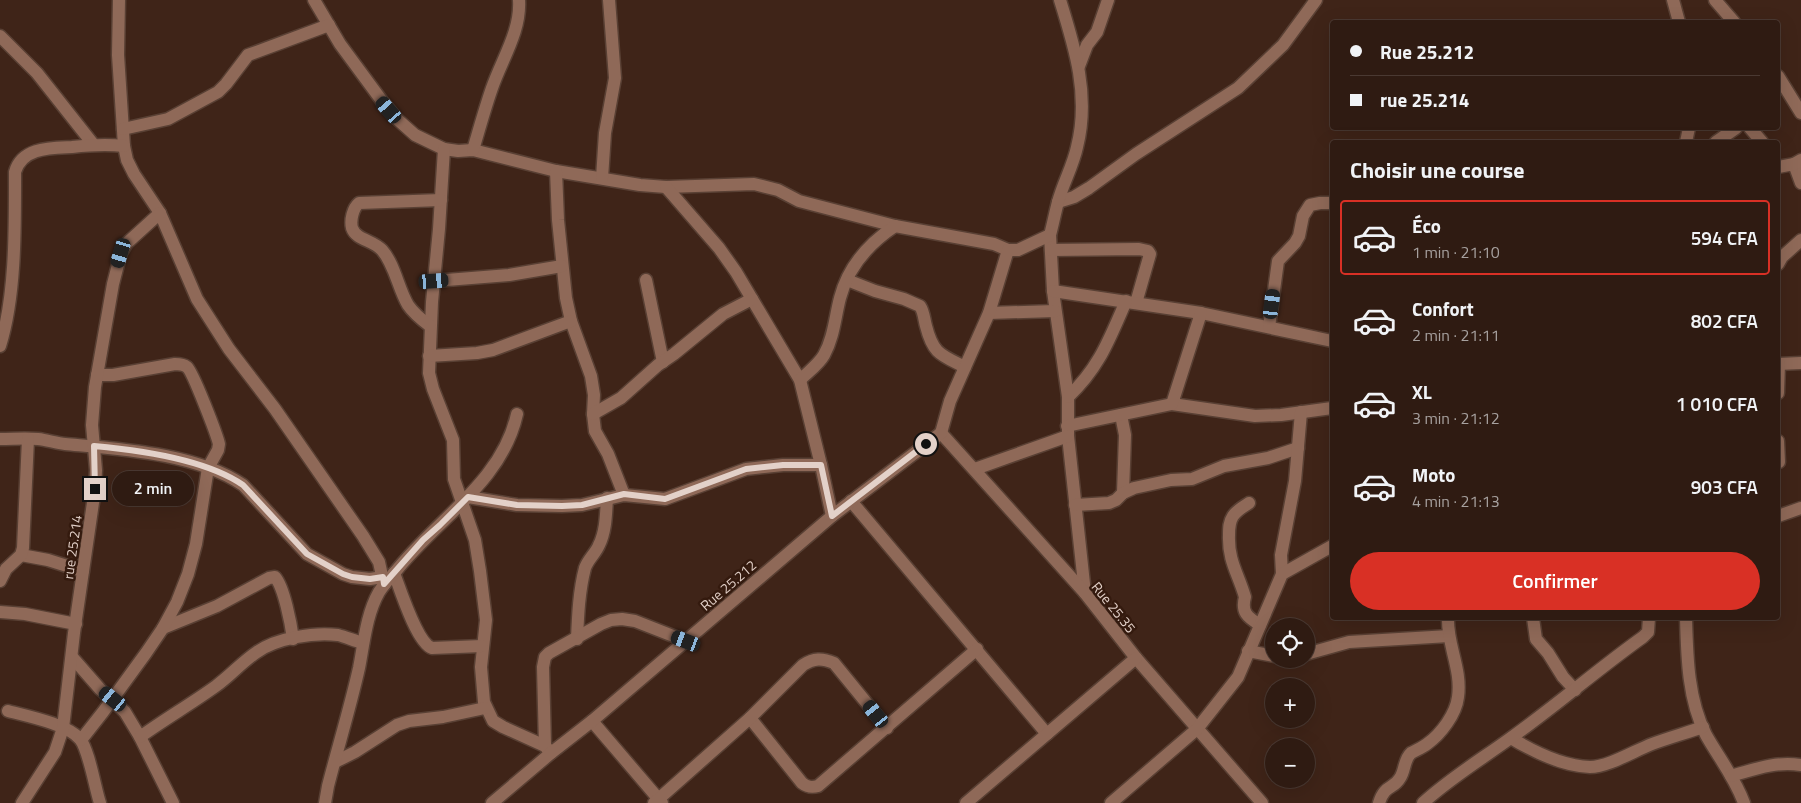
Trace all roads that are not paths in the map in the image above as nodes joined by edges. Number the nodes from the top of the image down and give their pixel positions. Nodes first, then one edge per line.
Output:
1 (119, 0) edge
2 (314, 0) edge
3 (519, 0) edge
4 (609, 0) edge
5 (1060, 0) edge
6 (1108, 0) edge
7 (1316, 0) edge
8 (1672, 0) edge
9 (1715, 0) edge
10 (1679, 20) edge
11 (1732, 20) edge
12 (329, 26) junction
13 (0, 36) edge
14 (1079, 66) junction
15 (1781, 91) edge
16 (1801, 113) edge
17 (123, 129) junction
18 (1733, 130) edge
19 (1752, 130) edge
20 (1719, 140) edge
21 (1760, 140) edge
22 (93, 144) junction
23 (124, 146) junction
24 (444, 149) junction
25 (473, 150) junction
26 (1786, 164) edge
27 (556, 171) junction
28 (602, 178) junction
29 (1801, 183) edge
30 (666, 187) junction
31 (441, 200) junction
32 (1058, 202) junction
33 (1330, 203) edge
34 (160, 213) junction
35 (895, 226) junction
36 (1050, 235) junction
37 (1801, 240) edge
38 (1008, 250) junction
39 (1051, 250) junction
40 (1780, 260) edge
41 (562, 266) junction
42 (646, 280) dead end
43 (847, 280) junction
44 (434, 281) junction
45 (1053, 291) junction
46 (752, 299) junction
47 (1131, 302) junction
48 (1055, 311) junction
49 (989, 313) junction
50 (1201, 313) junction
51 (571, 321) junction
52 (430, 326) junction
53 (1269, 326) junction
54 (1330, 340) edge
55 (0, 346) edge
56 (429, 356) junction
57 (663, 362) junction
58 (1801, 363) edge
59 (1780, 364) edge
60 (965, 367) junction
61 (97, 375) junction
62 (800, 380) junction
63 (1068, 397) junction
64 (1172, 404) junction
65 (1330, 408) edge
66 (1301, 412) junction
67 (517, 414) dead end
68 (593, 414) junction
69 (1121, 415) junction
70 (1068, 431) junction
71 (941, 433) junction
72 (0, 439) edge
73 (28, 439) junction
74 (94, 446) junction
75 (1298, 448) junction
76 (821, 465) junction
77 (208, 468) junction
78 (975, 469) junction
79 (1123, 493) junction
80 (624, 494) junction
81 (607, 498) junction
82 (465, 500) junction
83 (851, 501) junction
84 (1249, 503) dead end
85 (1075, 505) junction
86 (1801, 508) edge
87 (1780, 515) edge
88 (832, 516) junction
89 (1330, 547) edge
90 (21, 555) junction
91 (83, 571) junction
92 (1282, 574) junction
93 (387, 578) junction
94 (0, 580) edge
95 (1085, 594) junction
96 (0, 612) edge
97 (1448, 620) edge
98 (1533, 620) edge
99 (1649, 620) edge
100 (1686, 620) edge
101 (76, 624) junction
102 (1260, 625) junction
103 (163, 628) junction
104 (1448, 636) junction
105 (293, 639) junction
106 (577, 639) junction
107 (686, 641) junction
108 (363, 643) junction
109 (482, 646) junction
110 (977, 649) junction
111 (1315, 651) edge
112 (1248, 652) junction
113 (1265, 655) edge
114 (72, 657) junction
115 (1136, 658) junction
116 (1575, 690) junction
117 (113, 699) junction
118 (486, 708) junction
119 (8, 711) dead end
120 (750, 718) junction
121 (592, 721) junction
122 (1703, 727) junction
123 (62, 728) junction
124 (887, 728) junction
125 (1197, 729) junction
126 (1047, 734) junction
127 (140, 737) junction
128 (1511, 738) junction
129 (80, 740) junction
130 (548, 750) junction
131 (335, 762) junction
132 (1801, 765) edge
133 (1732, 776) junction
134 (658, 802) edge
135 (1742, 802) edge
136 (22, 803) edge
137 (100, 803) edge
138 (174, 803) edge
139 (325, 803) edge
140 (492, 803) edge
141 (966, 803) edge
142 (1110, 803) edge
143 (1262, 803) edge
144 (1379, 803) edge
145 (1423, 803) edge

1 - 17 street
2 - 12 street
3 - 25 street
4 - 28 street
5 - 14 street
6 - 14 street
7 - 32 street
8 - 10 street
9 - 11 street
12 - 17 street
12 - 24 street
13 - 22 street
14 - 32 street
15 - 16 street
17 - 23 street
18 - 20 street
19 - 21 street
22 - 23 street
22 - 55 street
23 - 34 street
24 - 25 street
24 - 31 street
25 - 27 street
26 - 29 street
27 - 28 street
27 - 41 street
28 - 30 street
30 - 35 street
30 - 46 street
31 - 44 street
31 - 52 street
32 - 36 street
33 - 53 street
34 - 61 street, rue 25.214
34 - 93 street
35 - 38 street
35 - 43 street
36 - 38 street
36 - 39 street
37 - 40 street
38 - 49 street
39 - 45 street
39 - 47 street
41 - 44 street
41 - 51 street
42 - 57 street
43 - 60 street
43 - 62 street
44 - 52 street
45 - 47 street
45 - 48 street
46 - 57 street
46 - 62 street
47 - 50 street
47 - 63 street
48 - 49 street
48 - 63 street
49 - 60 street
50 - 53 street
50 - 64 street
51 - 56 street
51 - 68 street
52 - 56 street
53 - 54 street
56 - 82 street
57 - 68 street
58 - 59 street
60 - 71 street
61 - 74 street, rue 25.214
61 - 77 street
62 - 76 street
63 - 70 street
64 - 66 street
64 - 69 street
65 - 66 street
66 - 75 street
67 - 82 street
68 - 80 street
69 - 70 street
69 - 79 street
70 - 78 street
70 - 85 street
71 - 78 street, Rue 25.35
71 - 83 street, Rue 25.212
72 - 73 street
73 - 74 street
73 - 90 street
74 - 77 street
74 - 91 street, rue 25.214
75 - 79 street
75 - 92 street
76 - 80 street
76 - 88 street
77 - 93 street
77 - 103 street
78 - 95 street, Rue 25.35
79 - 85 street
80 - 81 street
81 - 82 street
81 - 106 street
82 - 93 street
82 - 109 street
83 - 88 street, Rue 25.212
83 - 110 street
84 - 102 street
85 - 95 street
86 - 87 street
88 - 107 street, Rue 25.212
89 - 92 street
90 - 91 street
90 - 94 street
91 - 101 street, rue 25.214
92 - 102 street
93 - 108 street
93 - 109 street
95 - 115 street, Rue 25.35
96 - 101 street
97 - 104 street
98 - 116 street
99 - 116 street
100 - 122 street
101 - 114 street, rue 25.214
102 - 112 street
103 - 105 street
103 - 117 street
104 - 111 street
104 - 144 street
105 - 108 street
105 - 127 street
106 - 107 street
106 - 130 street
107 - 121 street, Rue 25.212
108 - 131 street
109 - 118 street
110 - 124 street
110 - 126 street
112 - 113 street
112 - 125 street
114 - 117 street
114 - 123 street, rue 25.214
115 - 125 street, Rue 25.35
115 - 126 street
116 - 128 street
117 - 127 street
117 - 129 street
118 - 130 street
118 - 131 street
119 - 123 street
120 - 124 street
120 - 124 street
120 - 134 street
121 - 130 street, Rue 25.212
121 - 134 street
122 - 128 street
122 - 133 street
123 - 129 street
123 - 136 street, rue 25.214
125 - 142 street
125 - 143 street, Rue 25.35
126 - 141 street
127 - 138 street
128 - 145 street
129 - 137 street
130 - 140 street, Rue 25.212
131 - 139 street
132 - 133 street
133 - 135 street

